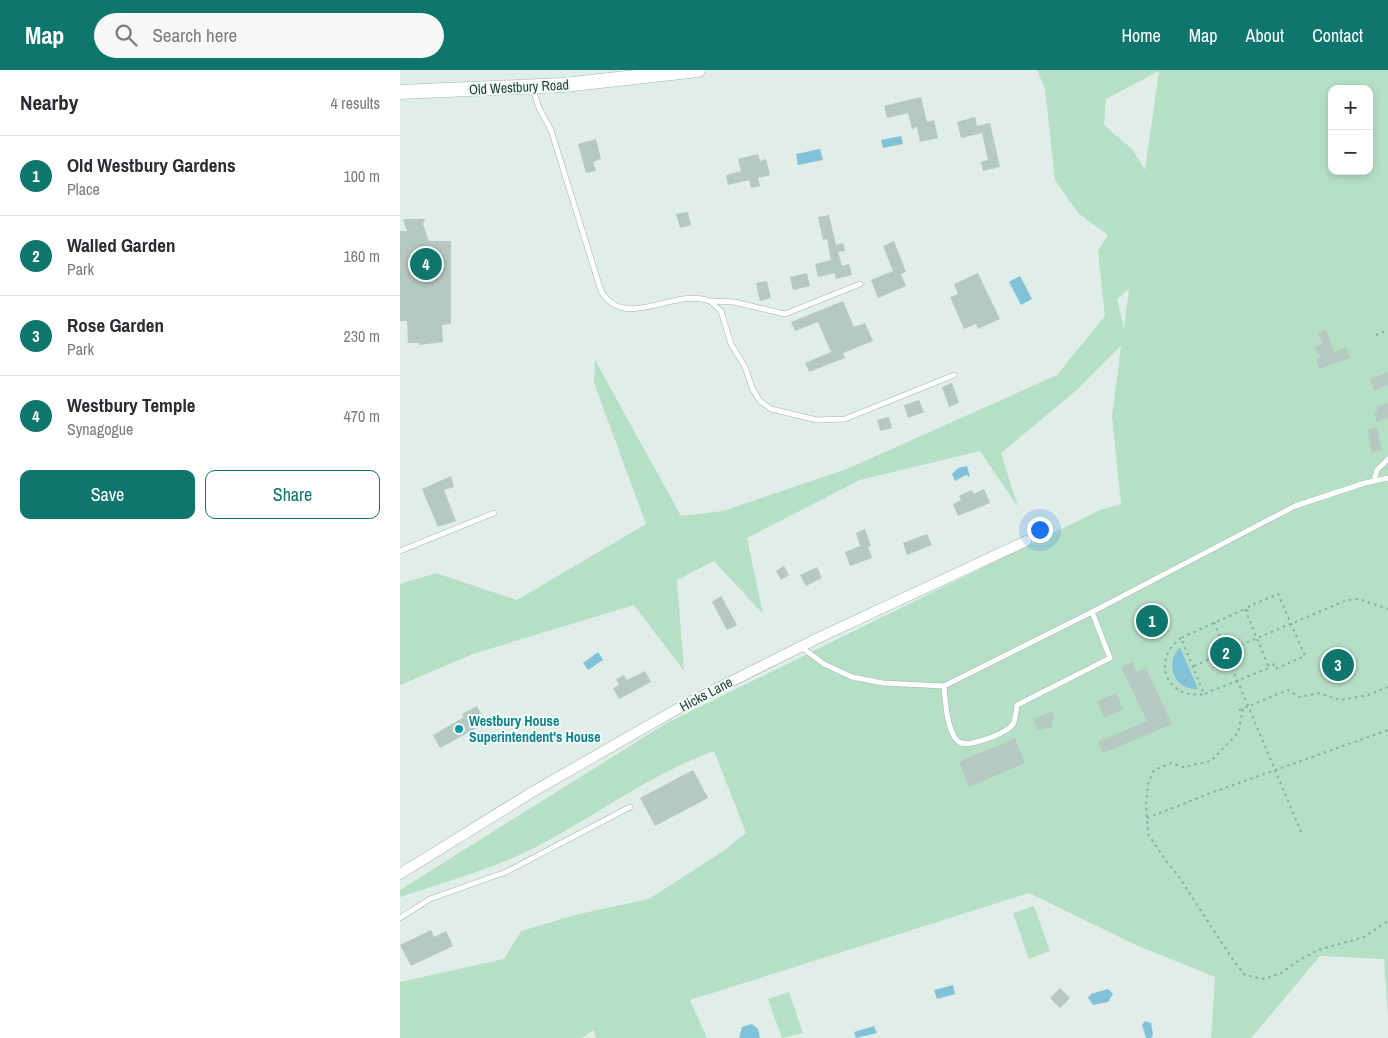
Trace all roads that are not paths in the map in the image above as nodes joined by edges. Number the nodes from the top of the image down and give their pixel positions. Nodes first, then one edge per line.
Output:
1 (698, 70) edge
2 (656, 73) edge
3 (532, 87) junction
4 (400, 92) edge
5 (860, 284) dead end
6 (710, 301) junction
7 (954, 375) dead end
8 (1388, 459) edge
9 (1388, 478) edge
10 (1374, 481) junction
11 (494, 514) dead end
12 (1026, 541) dead end
13 (400, 551) edge
14 (1092, 612) junction
15 (800, 646) junction
16 (944, 686) junction
17 (630, 807) dead end
18 (400, 874) edge
19 (400, 918) edge

1 - 2 street, Old Westbury Road
2 - 3 street, Old Westbury Road
3 - 4 street, Old Westbury Road
3 - 6 lane
5 - 6 lane
6 - 7 lane
8 - 10 lane
9 - 10 lane
10 - 14 lane
11 - 13 lane
12 - 15 street, Hicks Lane
14 - 16 lane
14 - 16 lane
15 - 16 lane
15 - 18 street, Hicks Lane
17 - 19 lane

